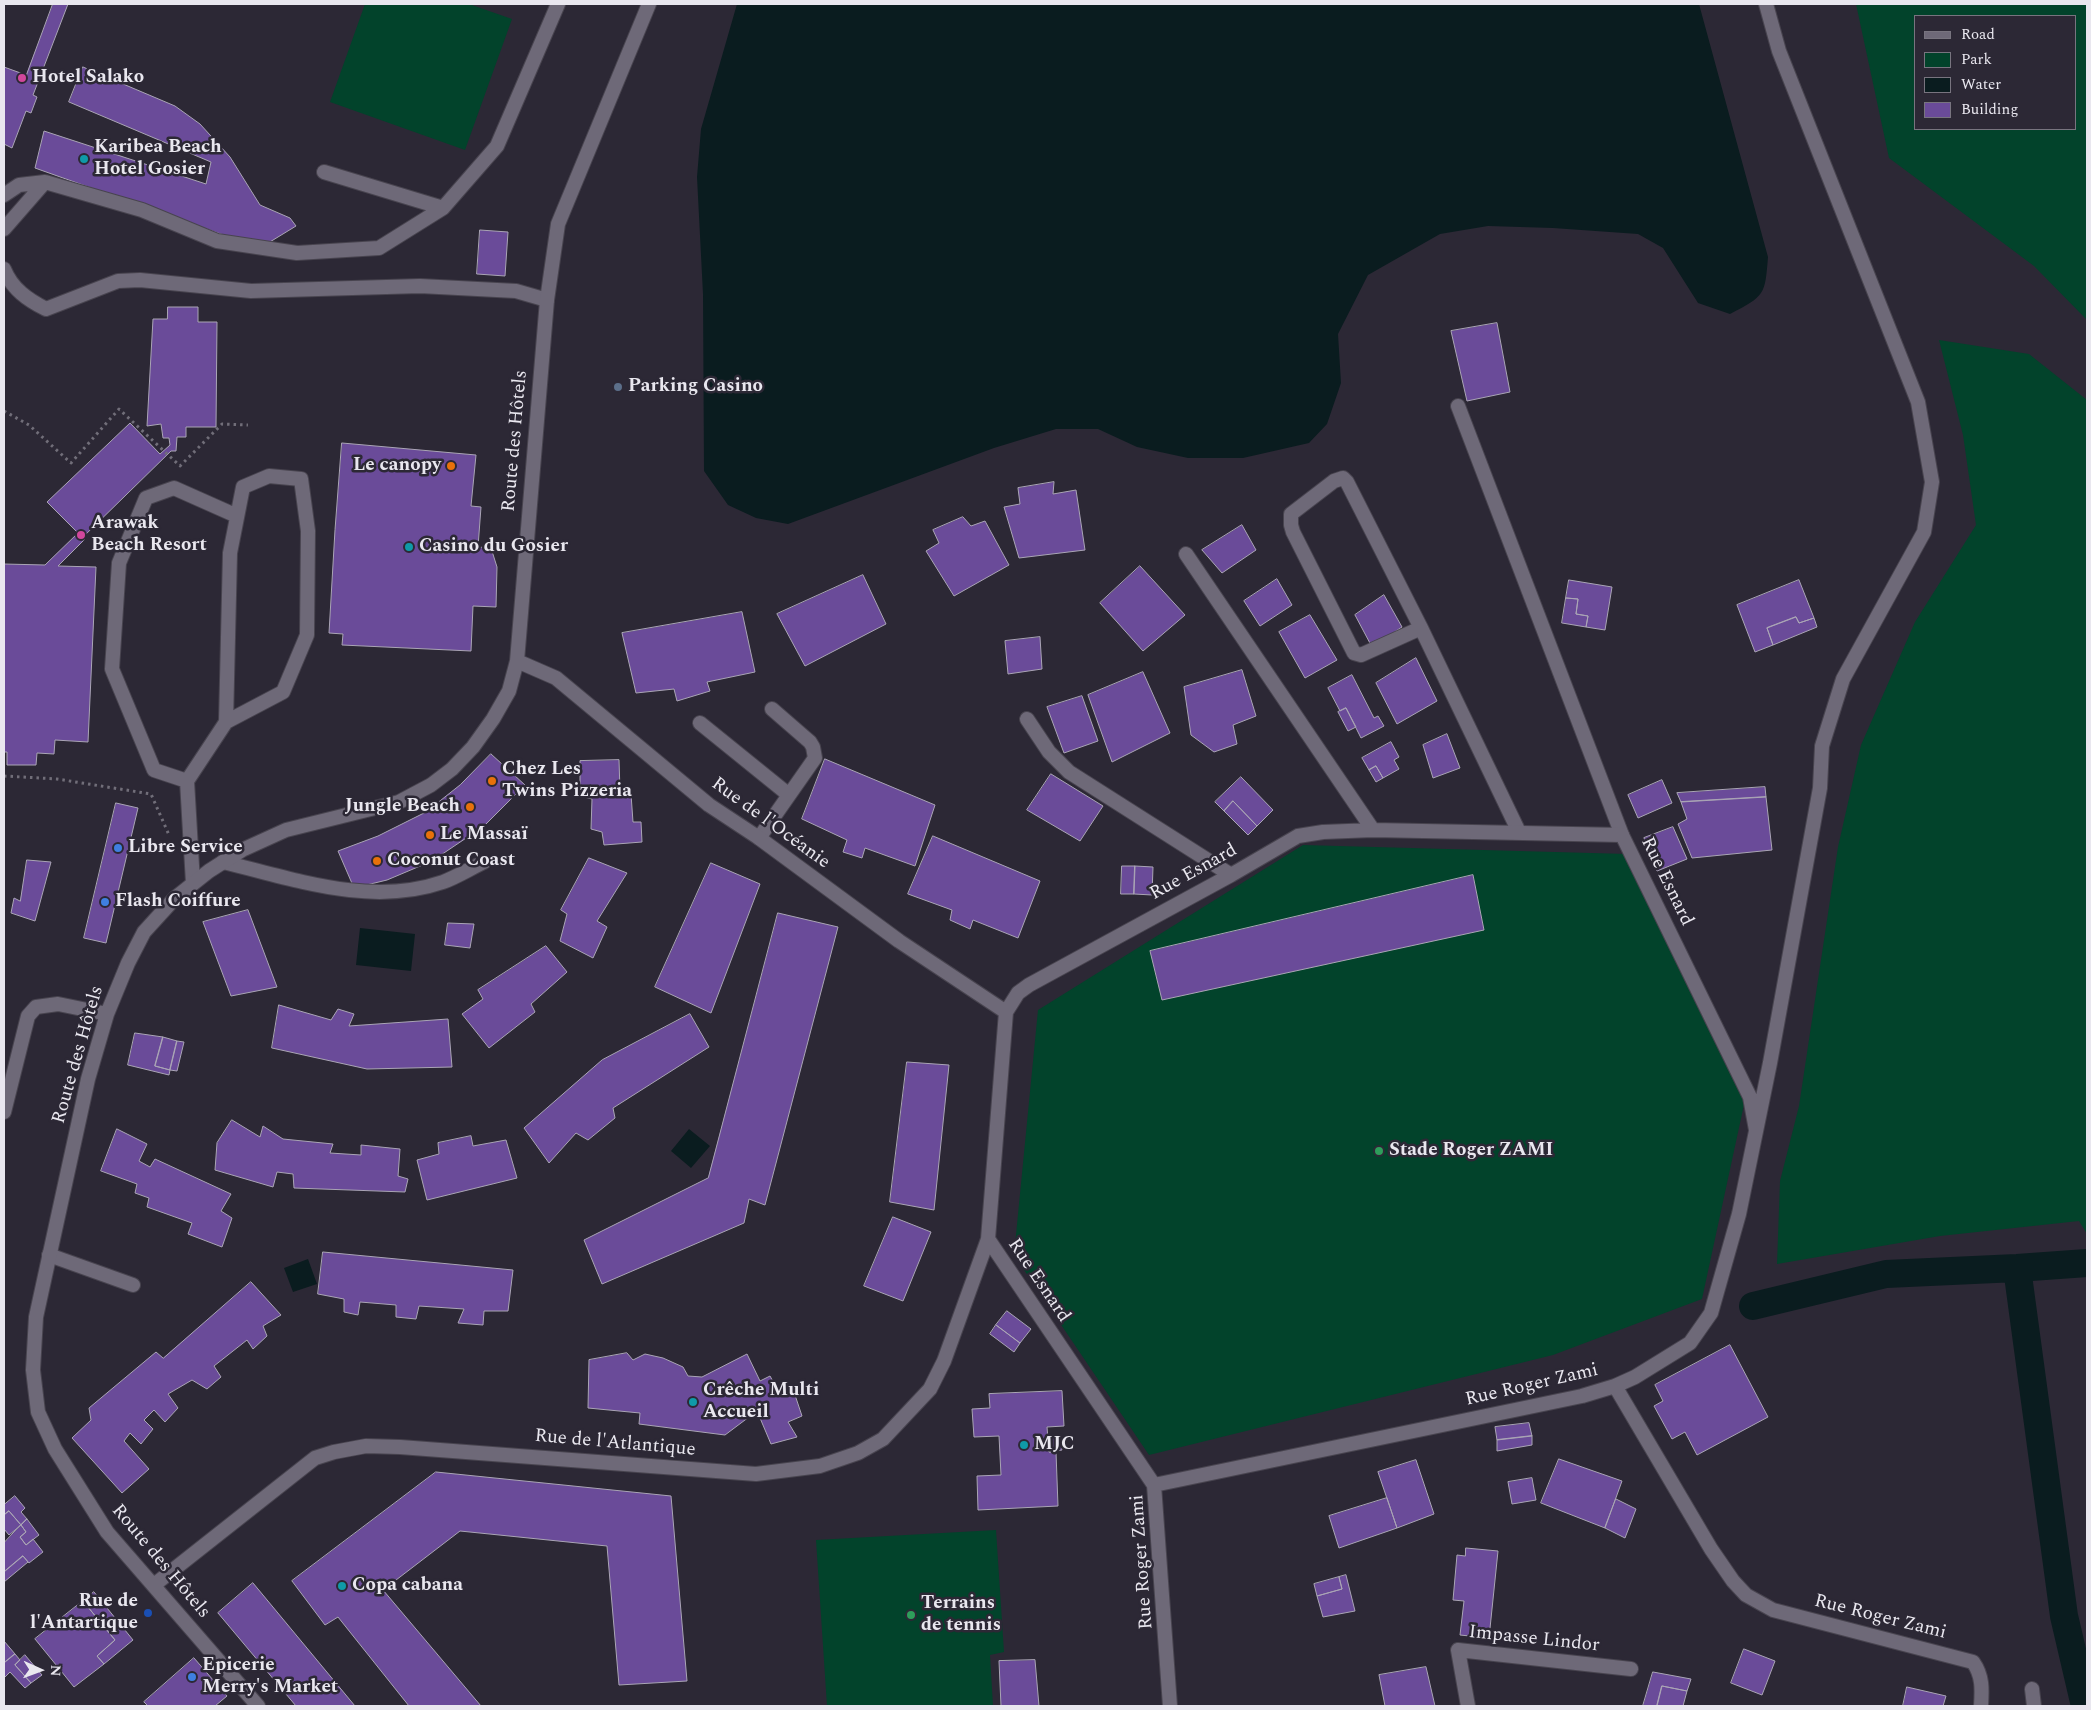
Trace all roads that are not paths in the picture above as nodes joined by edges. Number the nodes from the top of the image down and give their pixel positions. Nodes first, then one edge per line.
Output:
1 (558, 4) edge
2 (649, 4) edge
3 (1766, 4) edge
4 (324, 172) dead end
5 (45, 182) junction
6 (4, 195) edge
7 (443, 208) junction
8 (4, 229) edge
9 (4, 269) edge
10 (547, 300) junction
11 (1458, 406) dead end
12 (237, 516) junction
13 (1186, 554) dead end
14 (1421, 628) junction
15 (517, 661) junction
16 (772, 709) dead end
17 (1027, 719) dead end
18 (226, 722) junction
19 (700, 722) dead end
20 (187, 781) junction
21 (789, 795) junction
22 (1373, 830) junction
23 (1519, 832) junction
24 (1622, 835) junction
25 (759, 838) junction
26 (223, 862) junction
27 (484, 862) dead end
28 (1231, 875) junction
29 (193, 883) junction
30 (1006, 1012) junction
31 (107, 1014) junction
32 (4, 1112) edge
33 (1756, 1130) junction
34 (988, 1239) junction
35 (49, 1255) junction
36 (133, 1286) dead end
37 (1615, 1386) junction
38 (1154, 1486) junction
39 (154, 1585) junction
40 (1632, 1669) dead end
41 (2032, 1689) dead end
42 (258, 1706) edge
43 (1170, 1706) edge
44 (1468, 1706) edge
45 (1981, 1706) edge
46 (2034, 1706) edge

1 - 7 street
2 - 10 street, Route des Hôtels
3 - 33 street
4 - 7 street
5 - 6 street
5 - 7 street
5 - 8 street
9 - 10 street
10 - 15 street, Route des Hôtels
11 - 24 street
12 - 18 street
12 - 18 street
12 - 20 street
13 - 22 street
14 - 14 street
14 - 23 street
15 - 25 street, Rue de l'Océanie
15 - 26 street, Route des Hôtels
16 - 21 street
17 - 28 street
18 - 20 street
19 - 21 street
20 - 29 street
21 - 25 street
22 - 23 street, Rue Esnard
22 - 28 street, Rue Esnard
23 - 24 street, Rue Esnard
24 - 33 street, Rue Esnard
25 - 30 street, Rue de l'Océanie
26 - 27 street
26 - 29 street, Route des Hôtels
28 - 30 street, Rue Esnard
29 - 31 street, Route des Hôtels
30 - 34 street, Rue Esnard
31 - 32 street
31 - 35 street, Route des Hôtels
33 - 37 street
34 - 38 street, Rue Esnard
34 - 39 street, Rue de l'Atlantique
35 - 36 street
35 - 39 street, Route des Hôtels
37 - 38 street, Rue Roger Zami
37 - 45 street, Rue Roger Zami
38 - 43 street, Rue Roger Zami
39 - 42 street, Route des Hôtels
40 - 44 street, Impasse Lindor
41 - 46 street

